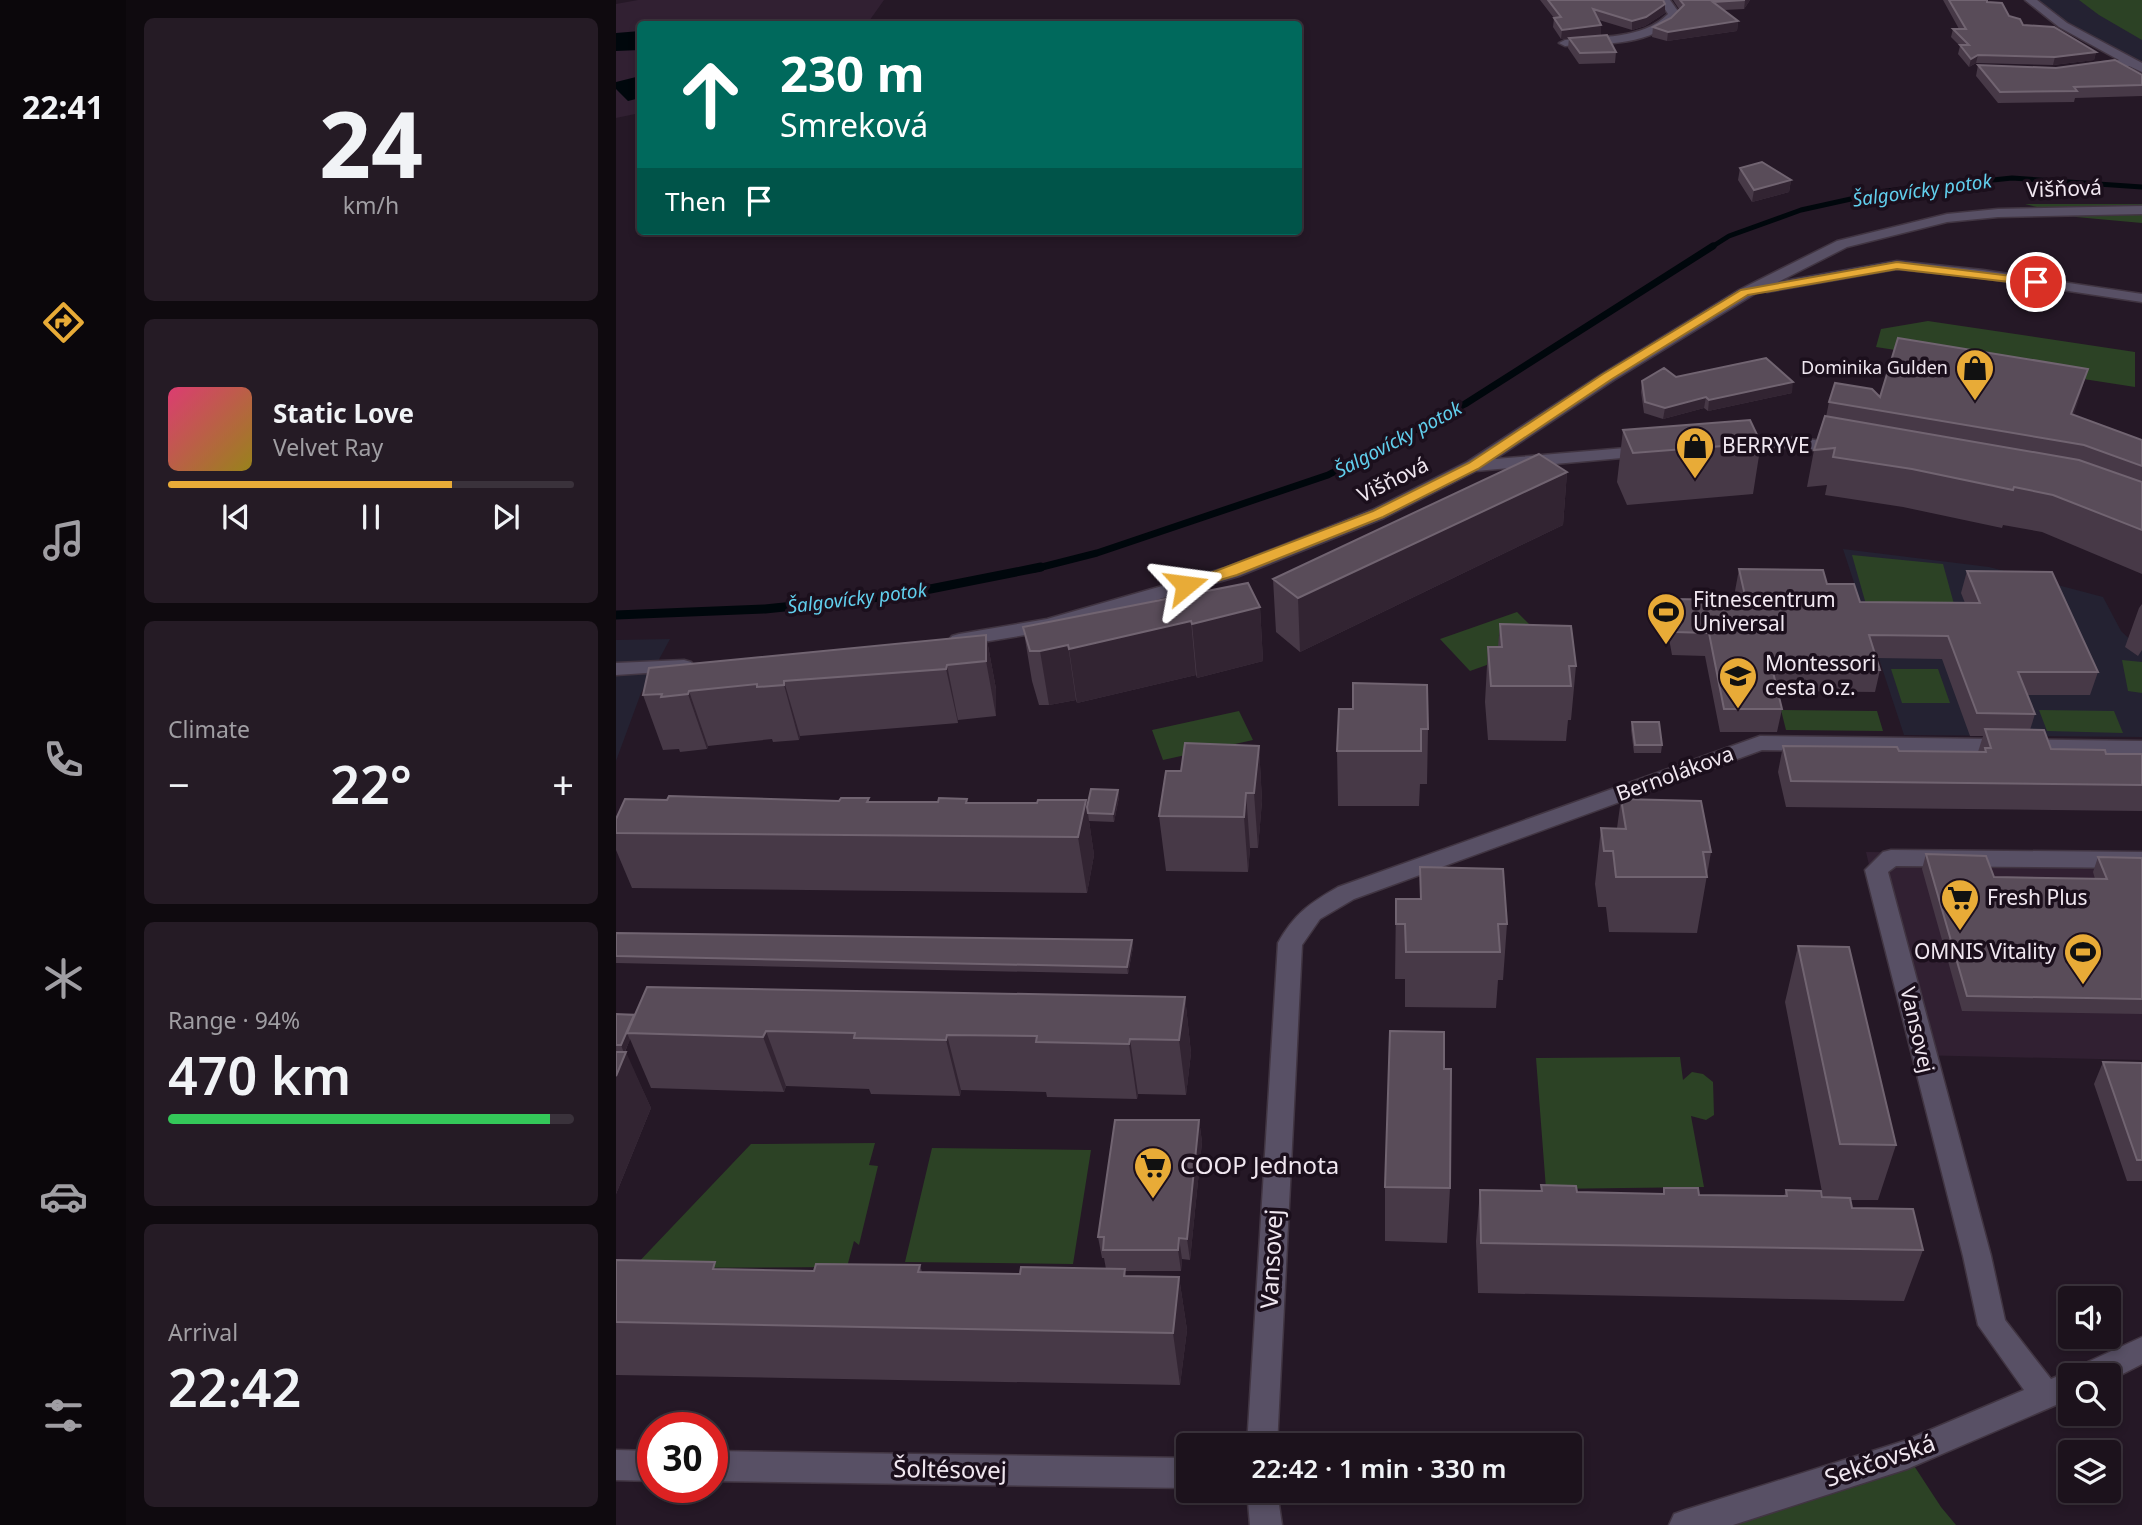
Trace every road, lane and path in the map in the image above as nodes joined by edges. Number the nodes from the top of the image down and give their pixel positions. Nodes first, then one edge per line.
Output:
1 (1664, 0) edge
2 (2030, 0) edge
3 (1565, 43) edge
4 (2129, 62) junction
5 (2142, 68) edge
6 (2076, 69) edge
7 (2142, 210) edge
8 (1859, 241) junction
9 (1897, 265) junction
10 (1745, 293) junction
11 (2142, 298) edge
12 (1716, 447) edge
13 (1663, 450) edge
14 (1857, 453) edge
15 (1473, 466) junction
16 (945, 643) edge
17 (695, 666) edge
18 (616, 668) edge
19 (2141, 748) edge
20 (2142, 860) edge
21 (1287, 988) joint
22 (2142, 1350) edge
23 (2116, 1363) edge
24 (2058, 1390) edge
25 (1263, 1433) edge
26 (616, 1465) edge
27 (637, 1466) edge
28 (728, 1466) edge
29 (1176, 1473) edge
30 (1263, 1503) edge
31 (1266, 1525) edge
32 (1685, 1525) edge

1 - 3 street
2 - 4 street
4 - 5 street
4 - 6 street
7 - 8 street, Višňová
8 - 9 street
8 - 10 street, Višňová
9 - 10 street
9 - 11 street
10 - 15 street, Višňová
12 - 14 street
13 - 15 street
15 - 16 street, Višňová
17 - 18 street
19 - 21 street, Bernolákova
20 - 24 street, Vansovej
21 - 25 street, Vansovej
22 - 23 street
24 - 32 street, Sekčovská
26 - 27 street
28 - 29 street, Šoltésovej
30 - 31 street

